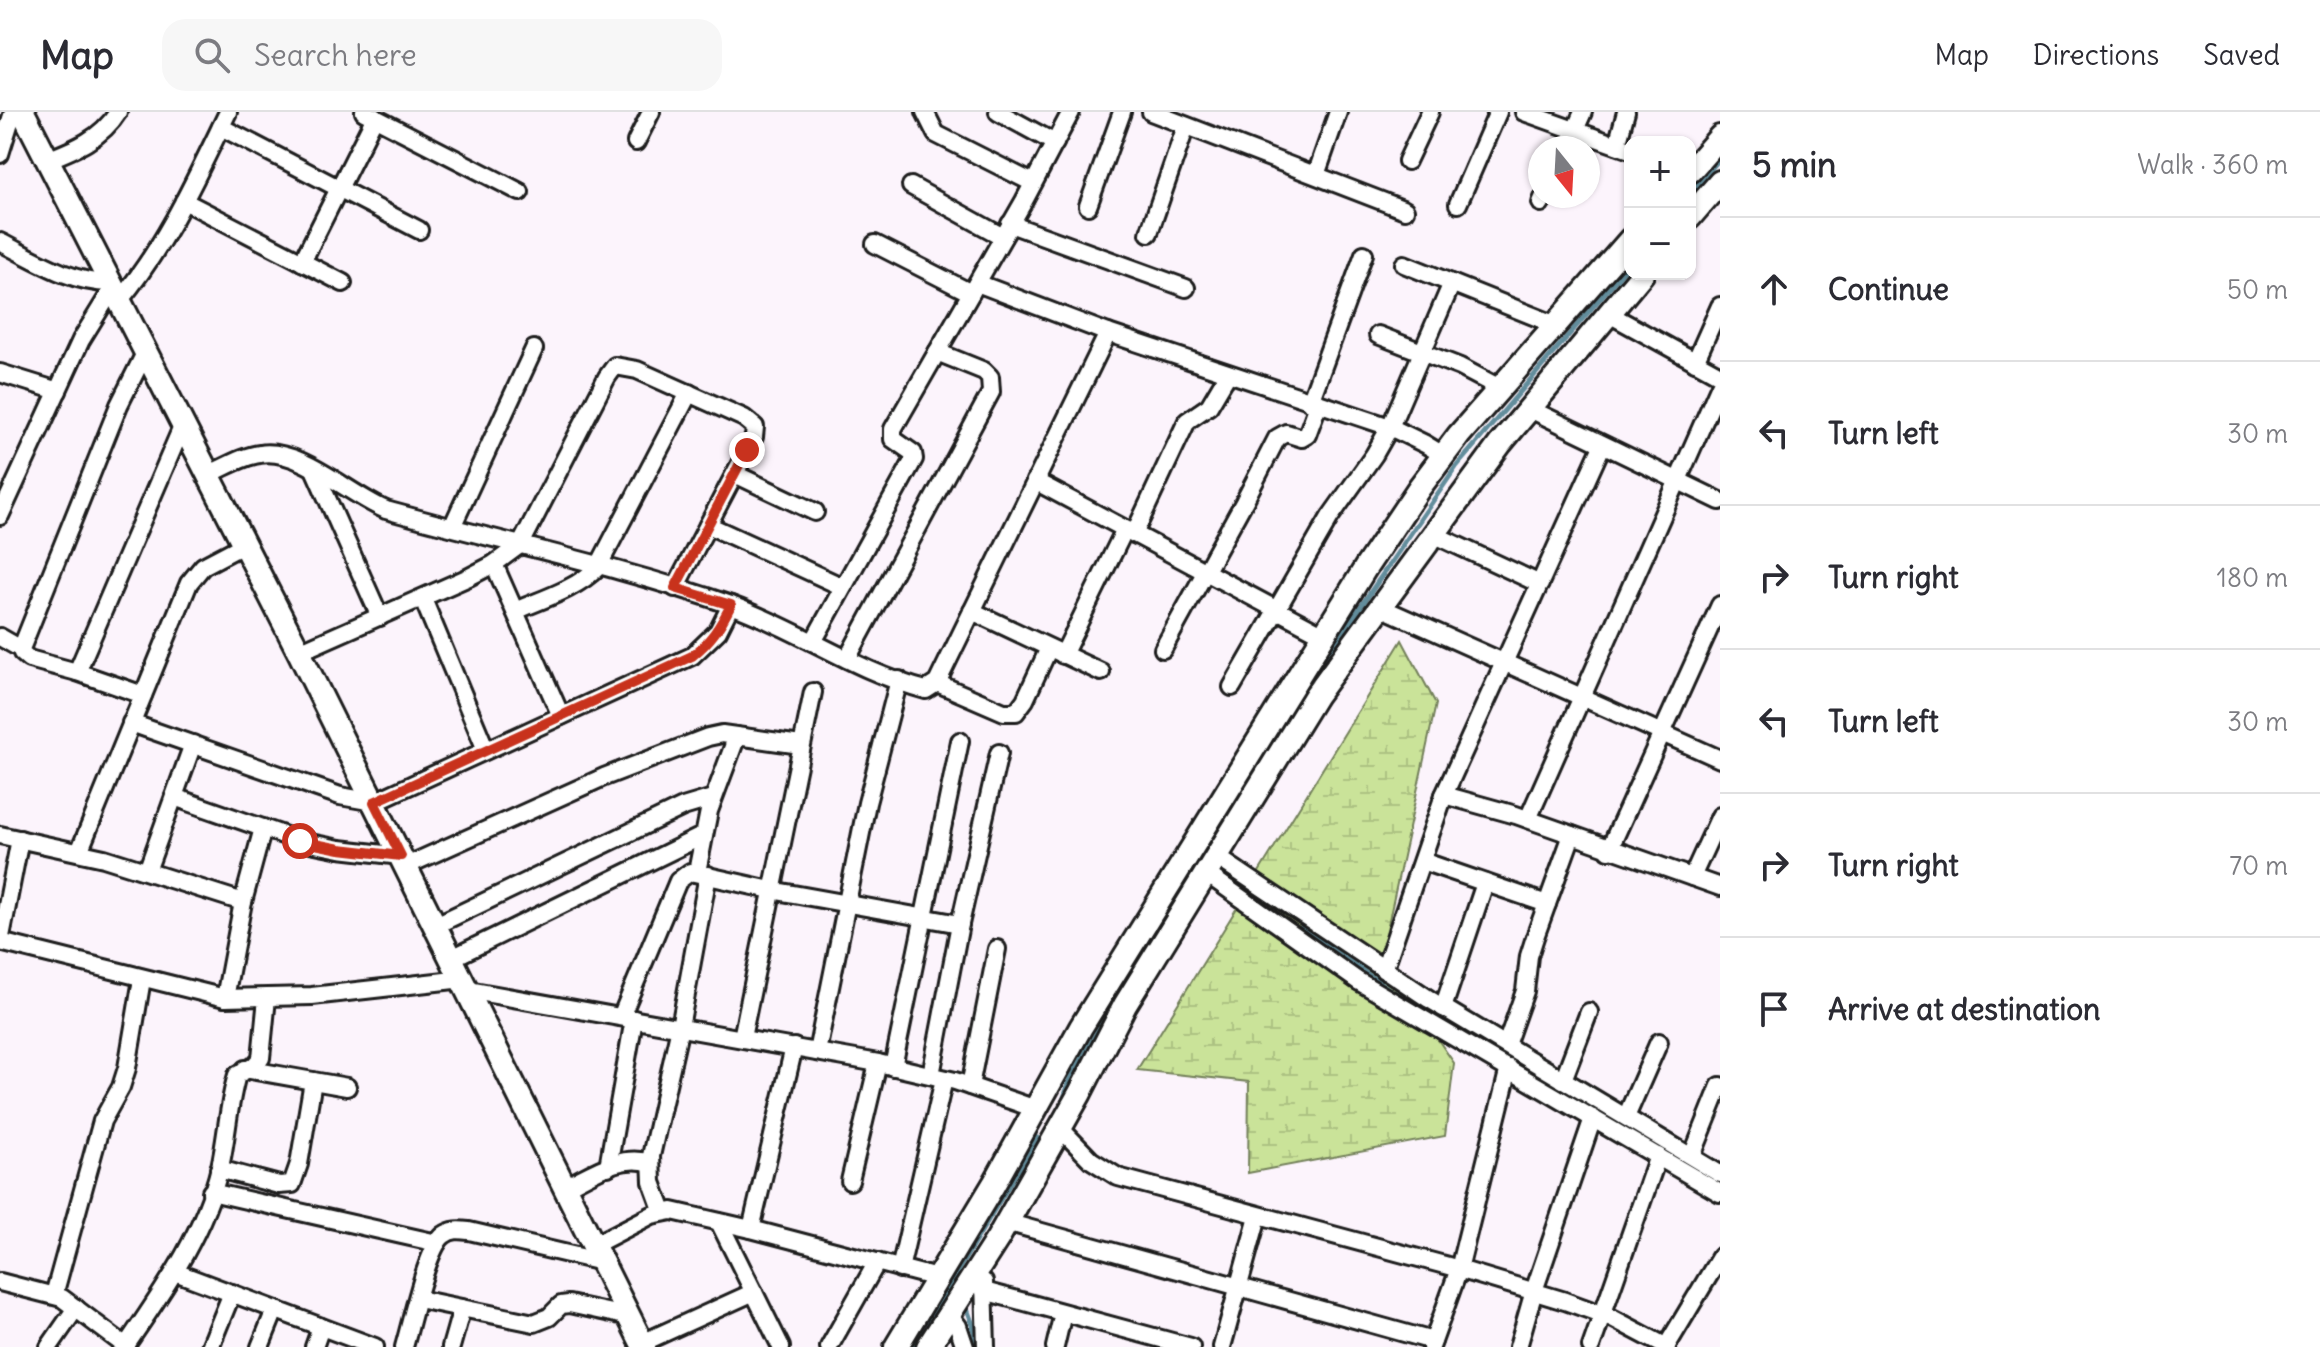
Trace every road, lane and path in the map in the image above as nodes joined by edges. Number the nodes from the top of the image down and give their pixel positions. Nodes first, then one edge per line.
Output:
1 (13, 112) edge
2 (23, 112) edge
3 (118, 112) edge
4 (651, 112) edge
5 (925, 112) edge
6 (998, 112) edge
7 (1071, 112) edge
8 (1122, 112) edge
9 (1151, 112) edge
10 (1338, 112) edge
11 (1430, 112) edge
12 (1498, 112) edge
13 (1524, 112) edge
14 (1583, 112) edge
15 (1626, 112) edge
16 (370, 115) edge
17 (224, 119) edge
18 (1186, 126) junction
19 (1575, 132) junction
20 (1573, 136) edge
21 (1625, 136) edge
22 (1720, 137) edge
23 (636, 142) dead end
24 (1055, 143) junction
25 (1624, 148) edge
26 (0, 154) edge
27 (47, 160) junction
28 (1407, 161) dead end
29 (1696, 164) edge
30 (1316, 175) junction
31 (1720, 182) edge
32 (1033, 183) junction
33 (911, 186) dead end
34 (338, 188) junction
35 (520, 192) dead end
36 (184, 201) junction
37 (1458, 204) dead end
38 (1088, 206) dead end
39 (1405, 210) dead end
40 (1696, 210) edge
41 (419, 230) dead end
42 (1007, 230) junction
43 (1149, 233) dead end
44 (0, 242) edge
45 (875, 244) dead end
46 (1624, 247) edge
47 (1364, 254) dead end
48 (302, 262) junction
49 (1404, 264) dead end
50 (1637, 280) edge
51 (343, 283) dead end
52 (1452, 283) junction
53 (974, 288) junction
54 (1186, 288) dead end
55 (114, 291) junction
56 (1720, 306) edge
57 (1609, 314) junction
58 (1556, 325) junction
59 (1108, 333) junction
60 (1378, 335) dead end
61 (534, 349) dead end
62 (937, 352) junction
63 (1422, 352) junction
64 (145, 353) junction
65 (1695, 362) junction
66 (0, 373) edge
67 (1228, 374) junction
68 (1720, 375) edge
69 (1720, 385) edge
70 (1500, 388) junction
71 (58, 391) junction
72 (689, 393) junction
73 (1314, 403) junction
74 (1530, 409) junction
75 (182, 427) junction
76 (1390, 427) junction
77 (1602, 446) junction
78 (1443, 455) junction
79 (314, 469) junction
80 (735, 474) junction
81 (207, 475) junction
82 (1035, 481) junction
83 (1678, 481) junction
84 (1720, 501) edge
85 (2, 507) edge
86 (815, 512) dead end
87 (708, 525) junction
88 (452, 527) junction
89 (1130, 532) junction
90 (1433, 534) junction
91 (521, 544) junction
92 (243, 545) junction
93 (494, 564) junction
94 (598, 567) junction
95 (1205, 572) junction
96 (1540, 584) junction
97 (843, 587) junction
98 (675, 588) junction
99 (423, 599) junction
100 (731, 605) junction
101 (1720, 605) edge
102 (1380, 607) junction
103 (515, 611) junction
104 (972, 611) junction
105 (1278, 611) junction
106 (380, 617) junction
107 (1324, 635) junction
108 (0, 637) edge
109 (813, 642) junction
110 (21, 649) junction
111 (1163, 649) dead end
112 (1056, 651) junction
113 (299, 652) junction
114 (847, 659) junction
115 (1505, 663) junction
116 (77, 672) junction
117 (1101, 672) dead end
118 (899, 680) junction
119 (937, 683) junction
120 (1232, 687) dead end
121 (813, 692) dead end
122 (143, 695) junction
123 (1584, 698) junction
124 (561, 716) junction
125 (131, 723) junction
126 (1661, 733) junction
127 (737, 736) junction
128 (960, 741) dead end
129 (193, 744) junction
130 (801, 745) junction
131 (486, 750) junction
132 (999, 753) dead end
133 (1720, 759) edge
134 (1444, 795) junction
135 (174, 797) junction
136 (713, 798) junction
137 (374, 802) junction
138 (1720, 816) edge
139 (1528, 819) junction
140 (263, 828) junction
141 (0, 835) edge
142 (704, 835) junction
143 (1572, 835) junction
144 (20, 839) junction
145 (1609, 850) junction
146 (79, 852) junction
147 (403, 861) junction
148 (1422, 861) junction
149 (1212, 865) junction
150 (147, 871) junction
151 (703, 874) junction
152 (1692, 877) junction
153 (1485, 883) junction
154 (1720, 887) edge
155 (771, 890) junction
156 (243, 902) junction
157 (847, 902) junction
158 (1547, 904) junction
159 (923, 917) junction
160 (960, 924) junction
161 (436, 925) junction
162 (0, 942) edge
163 (997, 949) dead end
164 (452, 958) junction
165 (1384, 970) junction
166 (142, 979) junction
167 (465, 985) junction
168 (225, 998) junction
169 (267, 998) junction
170 (1443, 1008) junction
171 (1589, 1012) dead end
172 (627, 1018) junction
173 (680, 1027) junction
174 (742, 1038) junction
175 (1659, 1042) dead end
176 (1506, 1045) junction
177 (794, 1047) junction
178 (817, 1052) junction
179 (886, 1065) junction
180 (1509, 1068) junction
181 (245, 1069) junction
182 (938, 1077) junction
183 (1563, 1080) junction
184 (313, 1081) junction
185 (970, 1086) junction
186 (1720, 1086) edge
187 (347, 1087) dead end
188 (1036, 1109) junction
189 (1626, 1117) junction
190 (1593, 1118) junction
191 (1060, 1128) junction
192 (1658, 1156) junction
193 (1692, 1156) junction
194 (651, 1163) junction
195 (608, 1167) junction
196 (219, 1169) junction
197 (1720, 1174) edge
198 (850, 1181) dead end
199 (565, 1187) junction
200 (211, 1192) junction
201 (1720, 1193) edge
202 (663, 1212) junction
203 (1258, 1216) junction
204 (719, 1222) junction
205 (1006, 1222) junction
206 (751, 1229) junction
207 (437, 1243) junction
208 (598, 1253) junction
209 (1720, 1257) edge
210 (983, 1261) junction
211 (877, 1262) junction
212 (900, 1269) junction
213 (1459, 1269) junction
214 (175, 1272) junction
215 (937, 1278) junction
216 (0, 1282) edge
217 (1239, 1286) junction
218 (984, 1291) junction
219 (1534, 1291) junction
220 (754, 1292) junction
221 (232, 1293) junction
222 (54, 1295) junction
223 (418, 1299) junction
224 (76, 1308) junction
225 (462, 1308) junction
226 (275, 1310) junction
227 (1063, 1313) junction
228 (949, 1314) junction
229 (1603, 1314) junction
230 (630, 1317) junction
231 (321, 1327) junction
232 (1432, 1344) edge
233 (643, 1345) edge
234 (372, 1346) edge
235 (49, 1347) edge
236 (126, 1347) edge
237 (210, 1347) edge
238 (260, 1347) edge
239 (314, 1347) edge
240 (404, 1347) edge
241 (451, 1347) edge
242 (781, 1347) edge
243 (829, 1347) edge
244 (896, 1347) edge
245 (928, 1347) edge
246 (965, 1347) edge
247 (986, 1347) edge
248 (1055, 1347) edge
249 (1191, 1347) edge
250 (1222, 1347) edge
251 (1518, 1347) edge
252 (1591, 1347) edge
253 (1666, 1347) edge

1 - 26 street
2 - 27 street
3 - 27 street
4 - 23 street
5 - 32 street
6 - 24 street
7 - 24 street
8 - 38 street
9 - 18 street
10 - 30 street
11 - 28 street
12 - 37 street
13 - 19 street
14 - 19 street
15 - 21 street
16 - 34 street
16 - 35 street
17 - 34 street
17 - 36 street
18 - 30 street
18 - 43 street
19 - 20 street
19 - 25 street
22 - 29 street
24 - 32 street
27 - 55 street
30 - 39 street
31 - 40 street
32 - 42 street
33 - 42 street
34 - 41 street
34 - 48 street
36 - 48 street
36 - 55 street
42 - 53 street
42 - 54 street
44 - 55 street
45 - 53 street
46 - 58 street
47 - 73 street
48 - 51 street
49 - 52 street
50 - 57 street
52 - 58 street
52 - 63 street
53 - 59 street
53 - 62 street
55 - 64 street
55 - 71 street
56 - 65 street
57 - 65 street
57 - 74 street
58 - 70 street
59 - 67 street
59 - 82 street
60 - 63 street
61 - 88 street
62 - 97 street
62 - 114 street
63 - 70 street
63 - 76 street
64 - 75 street
64 - 110 street
65 - 68 street
66 - 71 street
67 - 73 street
67 - 89 street
69 - 83 street
70 - 78 street
71 - 85 street
72 - 80 street
72 - 91 street
72 - 94 street
73 - 76 street
73 - 95 street
74 - 77 street
74 - 90 street
75 - 81 street
75 - 116 street
76 - 78 street
76 - 105 street
77 - 83 street
77 - 96 street
78 - 107 street
79 - 81 street
79 - 88 street
79 - 106 street
80 - 86 street
80 - 87 street
81 - 92 street
82 - 89 street
82 - 104 street
83 - 84 street
83 - 123 street
87 - 97 street
87 - 98 street
88 - 91 street
89 - 95 street
89 - 112 street
90 - 96 street
90 - 102 street
91 - 93 street
91 - 94 street
92 - 113 street
92 - 122 street
93 - 99 street
93 - 103 street
94 - 98 street
94 - 103 street
95 - 105 street
95 - 111 street
96 - 115 street
97 - 109 street
98 - 100 street
99 - 106 street
99 - 131 street
100 - 109 street
100 - 124 street
101 - 126 street
102 - 115 street
102 - 149 street
103 - 124 street
104 - 112 street
104 - 119 street
105 - 107 street
105 - 120 street
106 - 113 street
107 - 188 street
108 - 110 street
109 - 114 street
110 - 116 street
112 - 117 street
112 - 119 street
113 - 137 street
114 - 118 street
115 - 123 street
115 - 134 street
116 - 122 street
118 - 119 street
118 - 157 street
121 - 130 street
122 - 125 street
123 - 126 street
123 - 139 street
124 - 131 street
125 - 129 street
125 - 146 street
126 - 133 street
126 - 145 street
127 - 130 street
127 - 136 street
127 - 147 street
128 - 159 street
129 - 135 street
129 - 137 street
130 - 155 street
131 - 137 street
132 - 160 street
134 - 139 street
134 - 148 street
135 - 140 street
135 - 150 street
136 - 142 street
136 - 161 street
137 - 147 street
138 - 152 street
139 - 143 street
140 - 147 street
140 - 156 street
141 - 144 street
142 - 151 street
142 - 164 street
143 - 145 street
143 - 158 street
144 - 146 street
144 - 162 street
145 - 152 street
146 - 150 street
147 - 161 street
148 - 153 street
148 - 165 street
149 - 165 street
149 - 180 street
149 - 191 street
150 - 156 street
151 - 155 street
151 - 172 street
151 - 173 street
152 - 154 street
153 - 158 street
153 - 170 street
155 - 157 street
155 - 174 street
156 - 168 street
157 - 159 street
157 - 178 street
158 - 176 street
159 - 160 street
159 - 179 street
160 - 182 street
161 - 164 street
162 - 166 street
163 - 185 street
164 - 167 street
165 - 170 street
166 - 168 street
166 - 222 street
167 - 169 street
167 - 172 street
167 - 199 street
168 - 169 street
169 - 181 street
170 - 176 street
171 - 183 street
172 - 173 street
172 - 195 street
173 - 174 street
173 - 194 street
174 - 177 street
175 - 189 street
176 - 183 street
177 - 178 street
177 - 206 street
178 - 179 street
179 - 182 street
179 - 198 street
180 - 190 street
180 - 213 street
181 - 184 street
181 - 196 street
182 - 185 street
182 - 212 street
183 - 189 street
184 - 187 street
184 - 196 street
185 - 188 street
186 - 193 street
188 - 215 street
189 - 193 street
190 - 192 street
190 - 219 street
191 - 203 street
191 - 205 street
192 - 201 street
192 - 229 street
193 - 197 street
194 - 195 street
194 - 202 street
195 - 199 street
196 - 200 street
199 - 208 street
200 - 207 street
200 - 214 street
202 - 204 street
202 - 208 street
203 - 213 street
203 - 217 street
204 - 206 street
204 - 220 street
205 - 210 street
205 - 217 street
206 - 211 street
207 - 208 street
207 - 223 street
208 - 230 street
209 - 253 street
210 - 218 street
210 - 228 street
211 - 212 street
211 - 243 street
212 - 215 street
213 - 219 street
213 - 232 street
214 - 221 street
214 - 236 street
215 - 244 street
216 - 222 street
217 - 232 street
217 - 250 street
218 - 227 street
218 - 247 street
219 - 229 street
219 - 251 street
220 - 233 street
220 - 242 street
221 - 226 street
221 - 237 street
222 - 224 street
223 - 225 street
223 - 240 street
224 - 235 street
224 - 236 street
225 - 230 street
225 - 241 street
226 - 231 street
226 - 238 street
227 - 248 street
227 - 249 street
228 - 245 street
228 - 246 street
229 - 252 street
229 - 253 street
230 - 233 street
231 - 234 street
231 - 239 street

